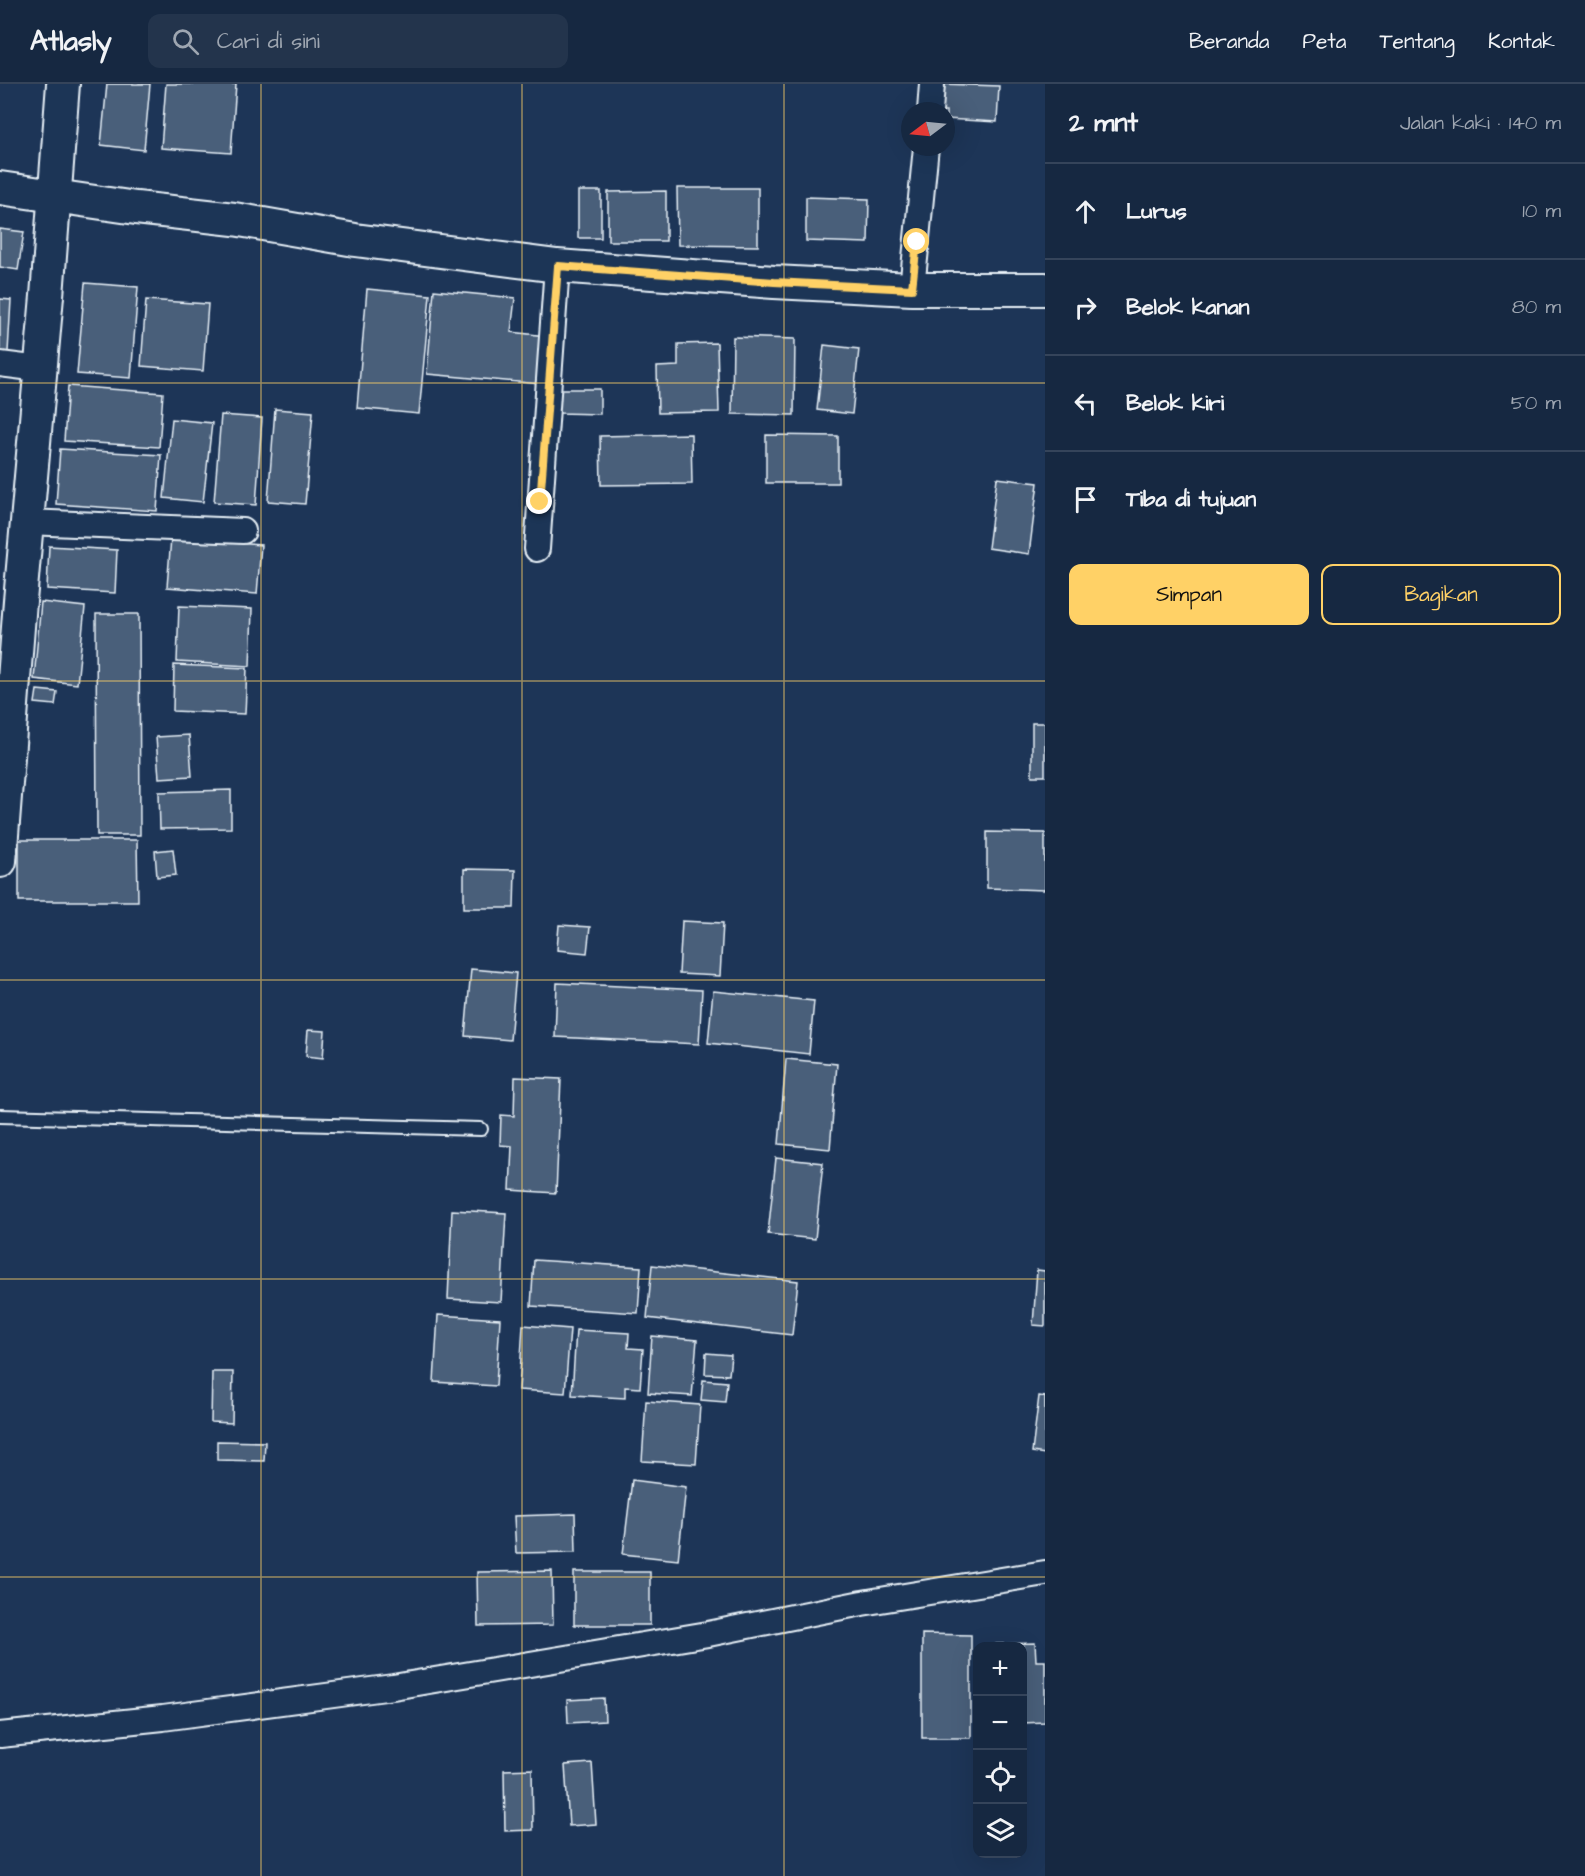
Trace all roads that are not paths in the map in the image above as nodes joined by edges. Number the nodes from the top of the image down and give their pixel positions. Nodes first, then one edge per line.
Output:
1 (63, 84) edge
2 (932, 84) edge
3 (931, 102) edge
4 (925, 156) edge
5 (0, 188) edge
6 (54, 197) junction
7 (558, 266) junction
8 (912, 289) junction
9 (1045, 289) edge
10 (0, 364) edge
11 (40, 369) junction
12 (27, 522) junction
13 (243, 531) dead end
14 (537, 549) dead end
15 (0, 861) edge
16 (0, 1116) edge
17 (481, 1129) dead end
18 (1045, 1574) edge
19 (0, 1735) edge

1 - 6 street
2 - 3 street
4 - 8 street
5 - 6 street
6 - 7 street
6 - 11 street
7 - 8 street
7 - 14 street
8 - 9 street
10 - 11 street
11 - 12 street
12 - 13 street
12 - 15 street
16 - 17 lane
18 - 19 street

